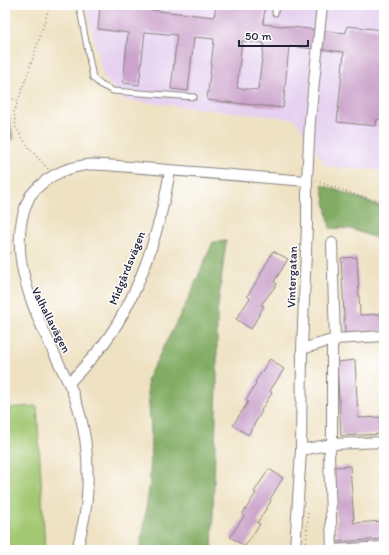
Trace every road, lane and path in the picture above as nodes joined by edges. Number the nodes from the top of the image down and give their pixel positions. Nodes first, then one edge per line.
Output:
1 (50, 5) edge
2 (79, 5) edge
3 (276, 5) edge
4 (322, 5) edge
5 (275, 13) dead end
6 (5, 97) edge
7 (194, 97) dead end
8 (18, 100) junction
9 (170, 171) junction
10 (54, 175) junction
11 (311, 181) junction
12 (384, 205) edge
13 (332, 243) dead end
14 (12, 250) junction
15 (5, 258) edge
16 (384, 336) edge
17 (335, 339) junction
18 (302, 349) junction
19 (69, 383) junction
20 (384, 442) edge
21 (332, 444) junction
22 (301, 450) junction
23 (384, 547) edge
24 (77, 550) edge
25 (295, 550) edge
26 (331, 550) edge

1 - 8 path
2 - 7 lane
3 - 5 lane
4 - 11 street, Vintergatan
6 - 8 path
8 - 10 path
9 - 10 street, Valhallavägen
9 - 11 street, Valhallavägen
9 - 19 street, Midgårdsvägen
10 - 14 street, Valhallavägen
11 - 12 path
11 - 18 street, Vintergatan
13 - 17 street
14 - 15 path
14 - 19 street, Valhallavägen
16 - 17 street
17 - 18 street
17 - 21 street
18 - 22 street, Vintergatan
19 - 24 street, Valhallavägen
20 - 21 street
21 - 22 street
21 - 26 street
22 - 25 street, Vintergatan
23 - 26 street

